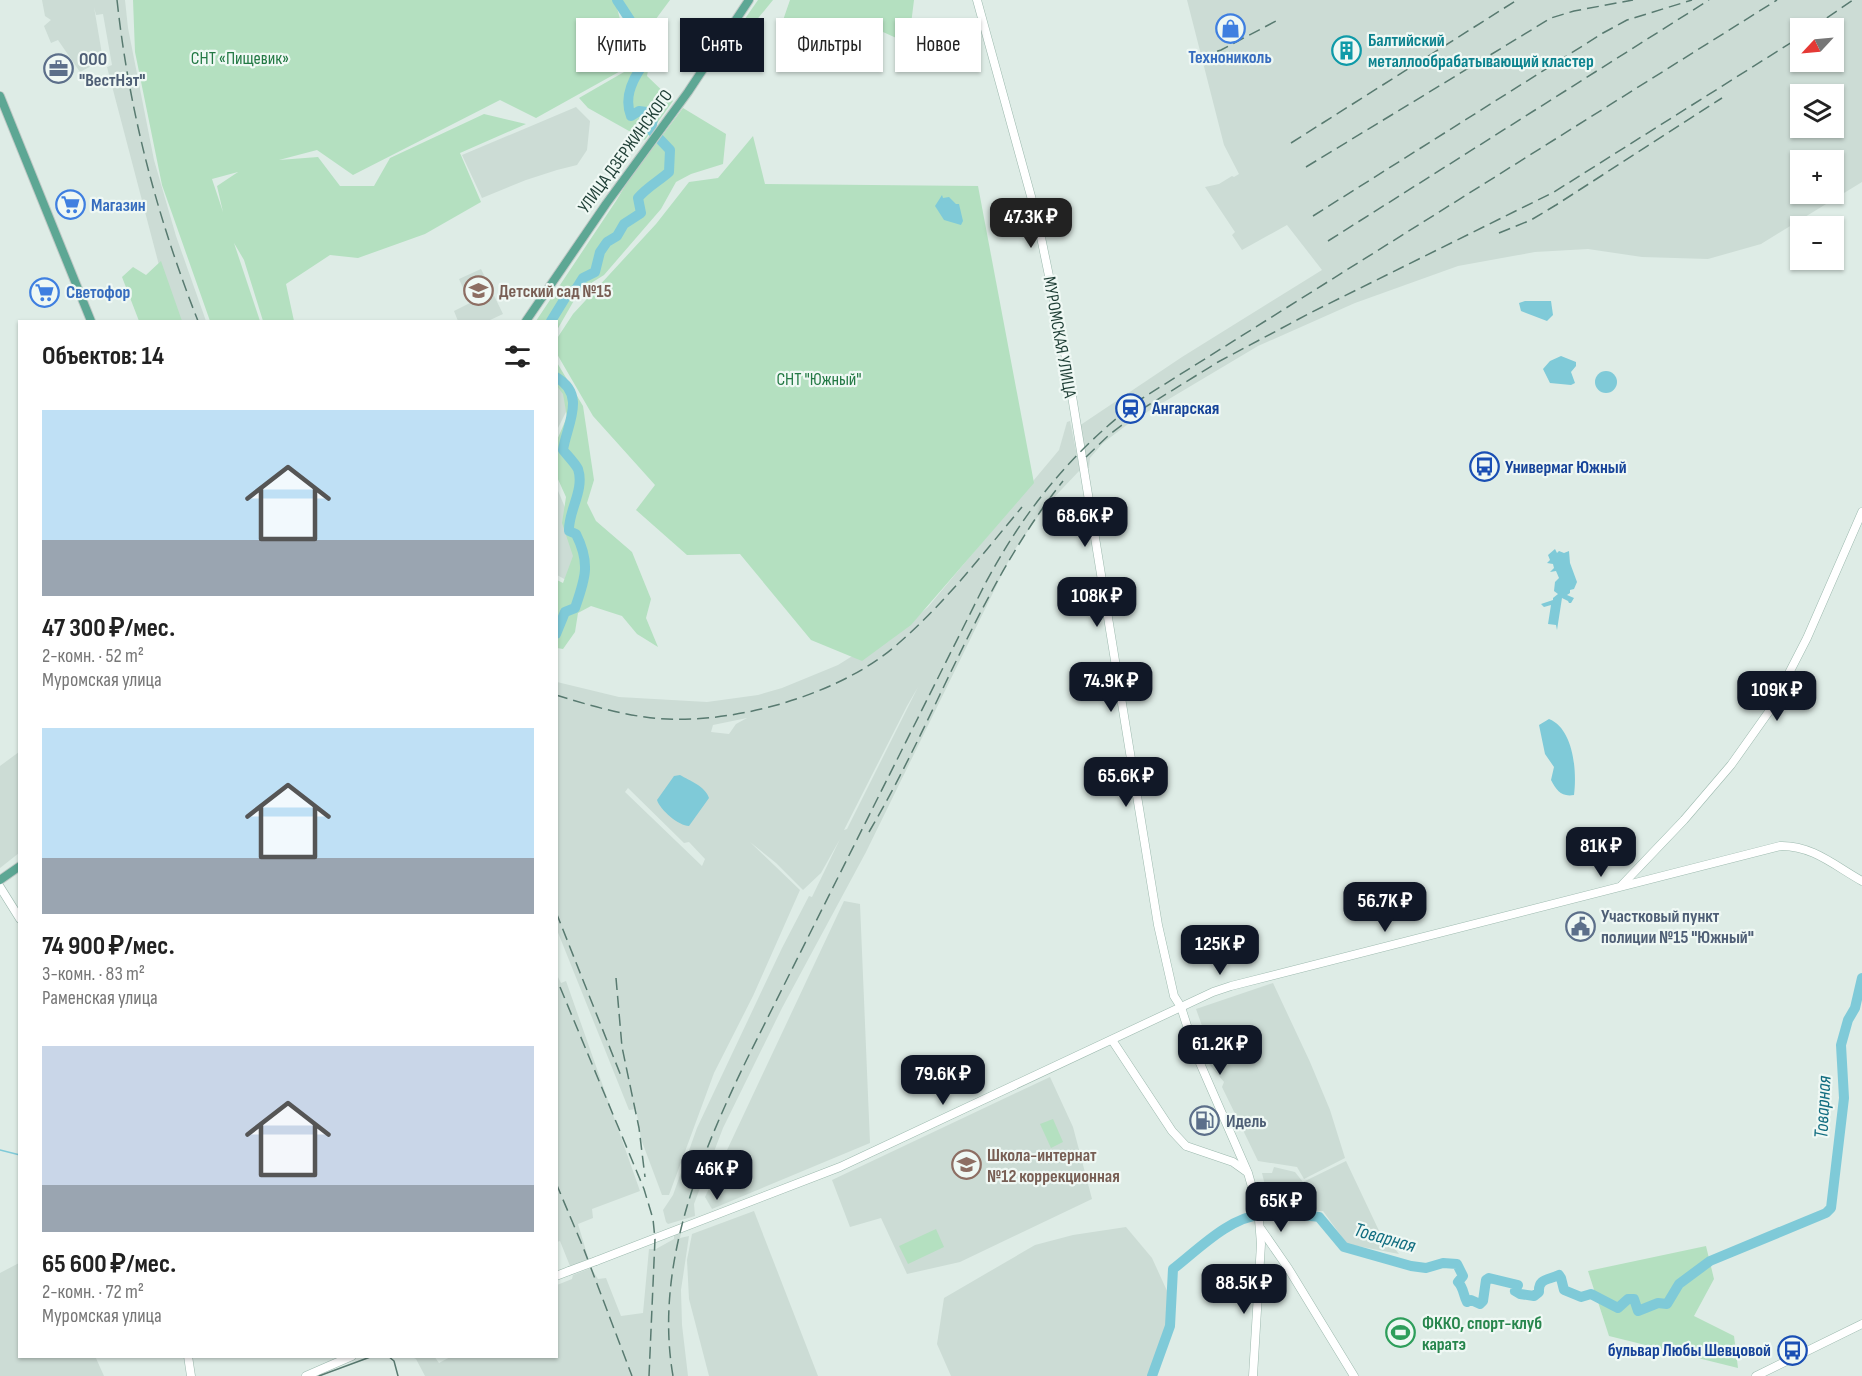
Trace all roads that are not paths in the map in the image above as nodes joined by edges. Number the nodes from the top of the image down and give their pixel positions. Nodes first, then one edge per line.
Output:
1 (749, 0) edge
2 (977, 0) edge
3 (0, 96) edge
4 (91, 320) edge
5 (527, 320) edge
6 (1862, 512) edge
7 (18, 867) edge
8 (0, 880) edge
9 (1862, 881) edge
10 (1621, 886) junction
11 (0, 887) edge
12 (18, 916) edge
13 (1181, 1007) junction
14 (1112, 1040) junction
15 (1239, 1152) junction
16 (1233, 1162) junction
17 (1248, 1173) junction
18 (1261, 1226) junction
19 (1279, 1253) junction
20 (1261, 1256) junction
21 (558, 1275) edge
22 (1862, 1324) edge
23 (188, 1358) edge
24 (347, 1358) edge
25 (191, 1376) edge
26 (306, 1376) edge
27 (1253, 1376) edge
28 (1354, 1376) edge
29 (1756, 1376) edge

1 - 5 main road, УЛИЦА ДЗЕРЖИНСКОГО
2 - 13 main road, МУРОМСКАЯ УЛИЦА
3 - 4 main road
6 - 10 main road
7 - 8 main road
9 - 10 main road
10 - 13 main road
11 - 12 main road
13 - 14 main road
13 - 15 main road
14 - 16 main road
14 - 21 main road, bridge
15 - 16 main road
15 - 17 main road
16 - 17 main road
17 - 18 main road
18 - 19 main road
18 - 20 main road
19 - 20 main road
19 - 28 main road
20 - 27 main road
22 - 29 main road
23 - 25 main road
24 - 26 main road

